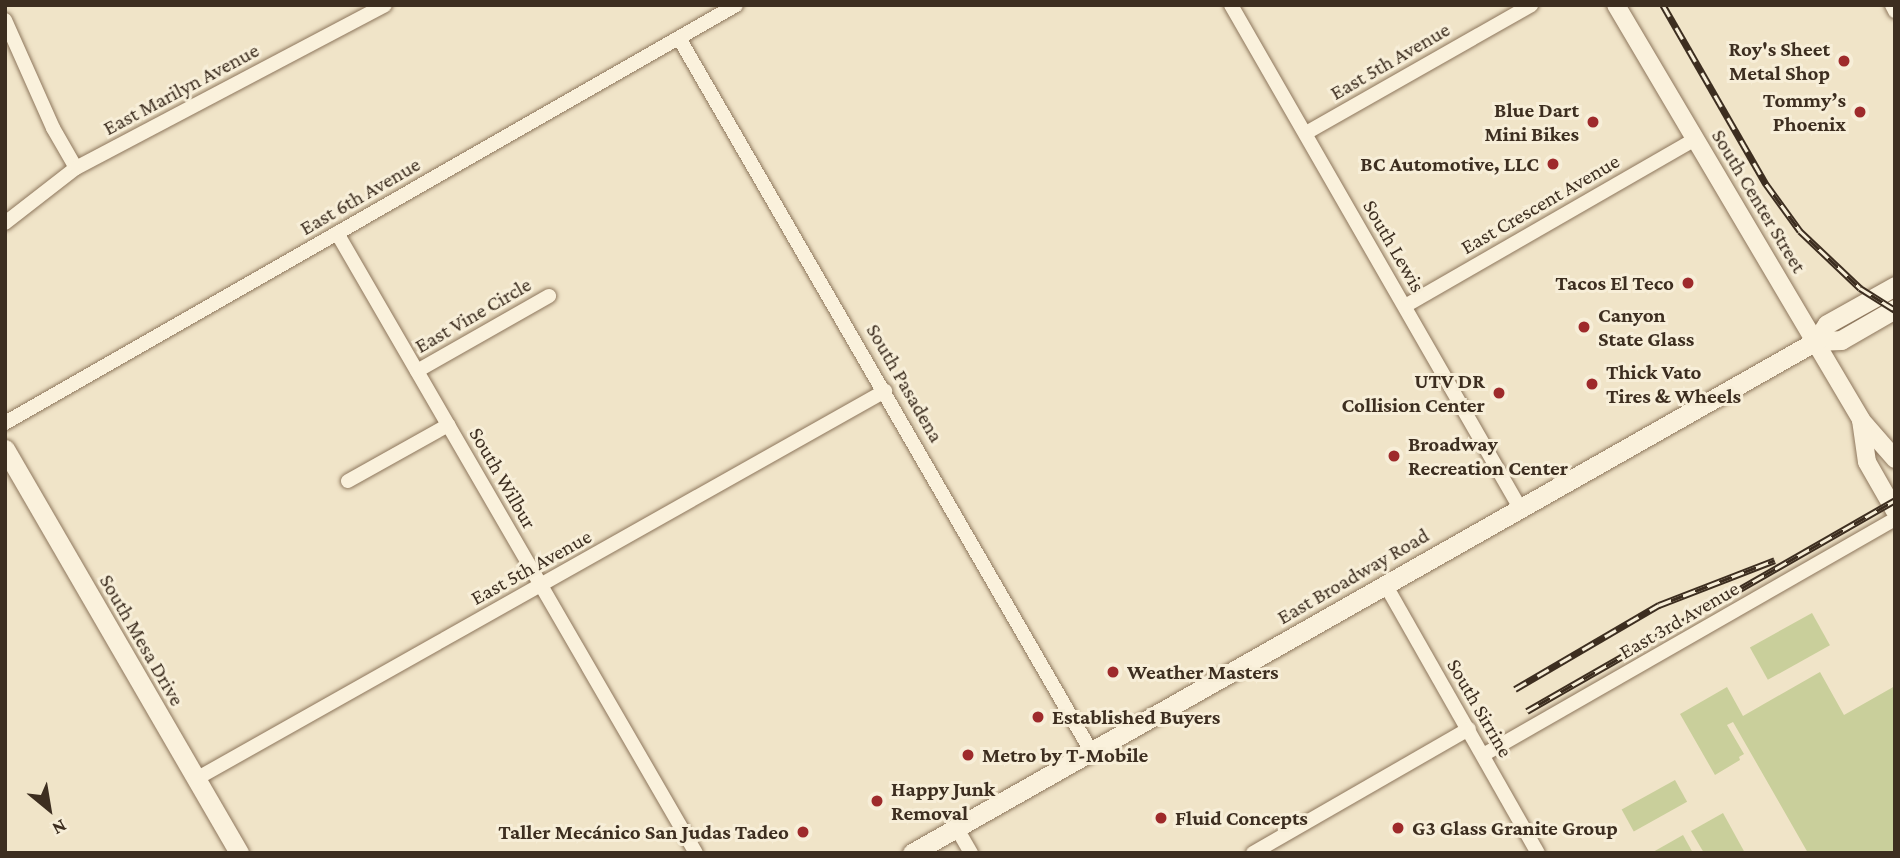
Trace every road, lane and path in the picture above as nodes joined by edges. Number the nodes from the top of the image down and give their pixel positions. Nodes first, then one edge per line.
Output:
1 (385, 5) edge
2 (736, 5) edge
3 (1231, 5) edge
4 (1531, 5) edge
5 (1616, 5) edge
6 (1892, 5) edge
7 (1895, 11) edge
8 (5, 20) edge
9 (679, 38) junction
10 (1306, 133) junction
11 (1696, 139) junction
12 (76, 168) junction
13 (5, 223) edge
14 (337, 233) junction
15 (1895, 286) edge
16 (549, 296) dead end
17 (1405, 306) junction
18 (1895, 309) edge
19 (1816, 341) junction
20 (417, 372) junction
21 (885, 391) junction
22 (1861, 421) junction
23 (5, 423) edge
24 (448, 425) junction
25 (5, 450) edge
26 (1895, 459) edge
27 (348, 481) dead end
28 (1520, 508) junction
29 (1895, 511) edge
30 (1895, 519) edge
31 (1385, 584) junction
32 (541, 585) junction
33 (1469, 729) junction
34 (1091, 751) junction
35 (1483, 755) junction
36 (196, 779) junction
37 (956, 827) junction
38 (239, 853) edge
39 (696, 853) edge
40 (912, 853) edge
41 (971, 853) edge
42 (1253, 853) edge
43 (1538, 853) edge

1 - 12 street, East Marilyn Avenue
2 - 9 street, East 6th Avenue
3 - 10 street, South Lewis
4 - 10 street, East 5th Avenue
5 - 11 street, South Center Street
6 - 7 street
8 - 12 street
9 - 14 street, East 6th Avenue
9 - 21 street, South Pasadena
10 - 17 street, South Lewis
11 - 17 street, East Crescent Avenue
11 - 19 street, South Center Street
12 - 13 street, East Marilyn Avenue
14 - 20 street, South Wilbur
14 - 23 street, East 6th Avenue
15 - 19 main road
16 - 20 street, East Vine Circle
17 - 28 street, South Lewis
18 - 19 main road
19 - 22 street, South Center Street
19 - 28 main road, East Broadway Road
20 - 24 street, South Wilbur
21 - 32 street, East 5th Avenue
21 - 34 street, South Pasadena
22 - 26 street, South Center Street
22 - 29 street, South Center Street
24 - 27 street
24 - 32 street, South Wilbur
25 - 36 main road, South Mesa Drive
28 - 31 main road, East Broadway Road
30 - 35 street, East 3rd Avenue
31 - 33 street, South Sirrine
31 - 34 main road, East Broadway Road
32 - 36 street, East 5th Avenue
32 - 39 street, South Wilbur
33 - 35 street, South Sirrine
33 - 42 street
34 - 37 main road, East Broadway Road
35 - 43 street, South Sirrine
36 - 38 main road, South Mesa Drive
37 - 40 main road, East Broadway Road
37 - 41 street

